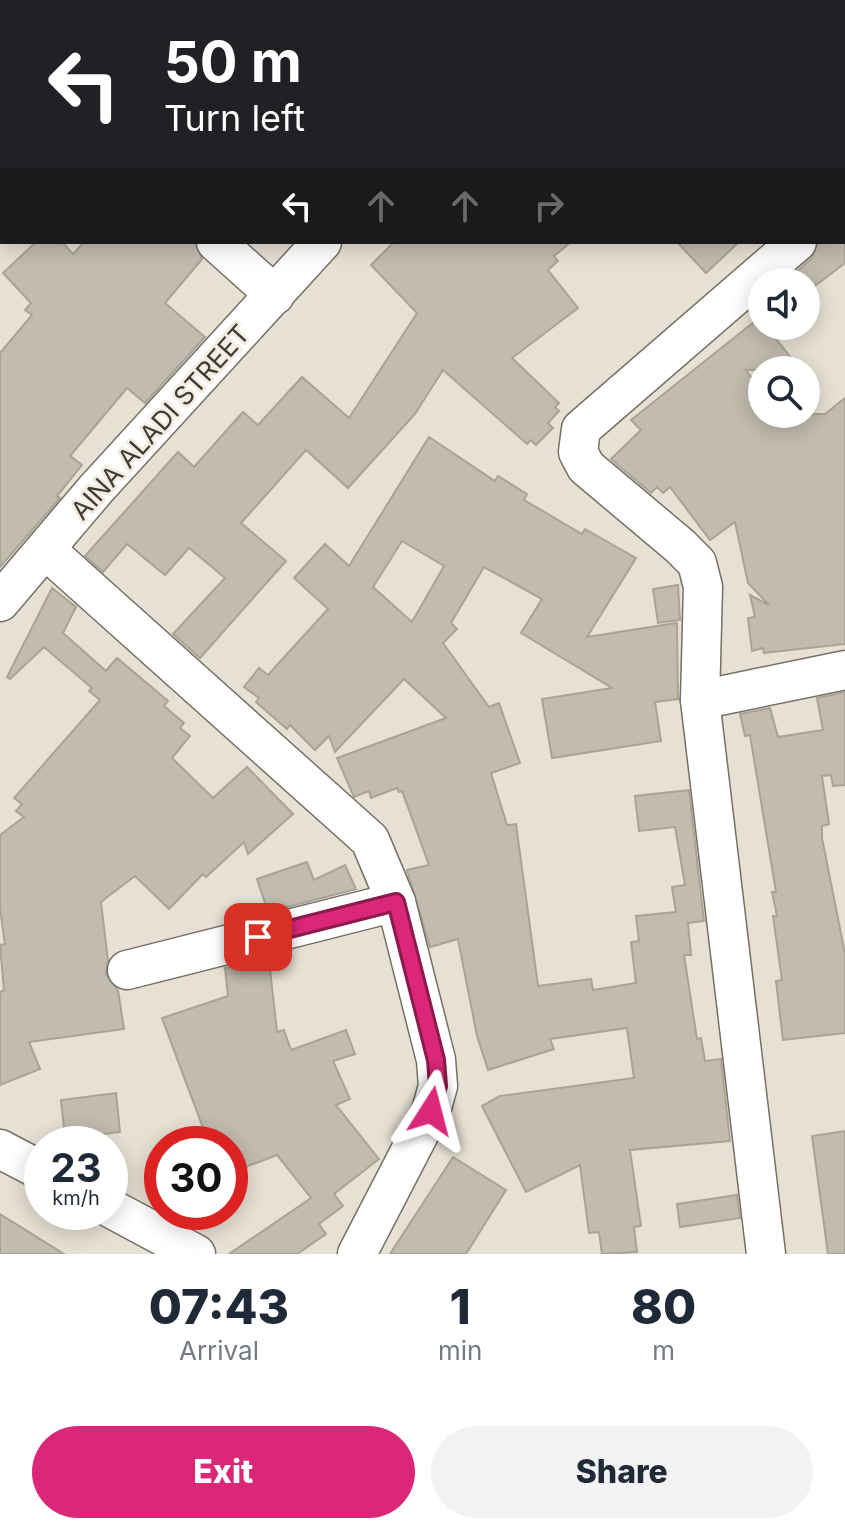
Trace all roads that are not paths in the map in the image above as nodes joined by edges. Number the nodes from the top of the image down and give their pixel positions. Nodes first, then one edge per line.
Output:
1 (218, 244) edge
2 (320, 244) edge
3 (795, 244) edge
4 (275, 295) junction
5 (46, 550) junction
6 (0, 602) edge
7 (845, 670) edge
8 (700, 700) junction
9 (396, 902) junction
10 (127, 970) dead end
11 (0, 1149) edge
12 (24, 1162) edge
13 (128, 1218) edge
14 (196, 1254) edge
15 (357, 1254) edge
16 (766, 1254) edge

1 - 4 street
2 - 4 street, AINA ALADI STREET
3 - 8 street
4 - 5 street, AINA ALADI STREET
5 - 6 street, AINA ALADI STREET
5 - 9 street
7 - 8 street
8 - 16 street
9 - 10 street
9 - 15 street
11 - 12 street
13 - 14 street

